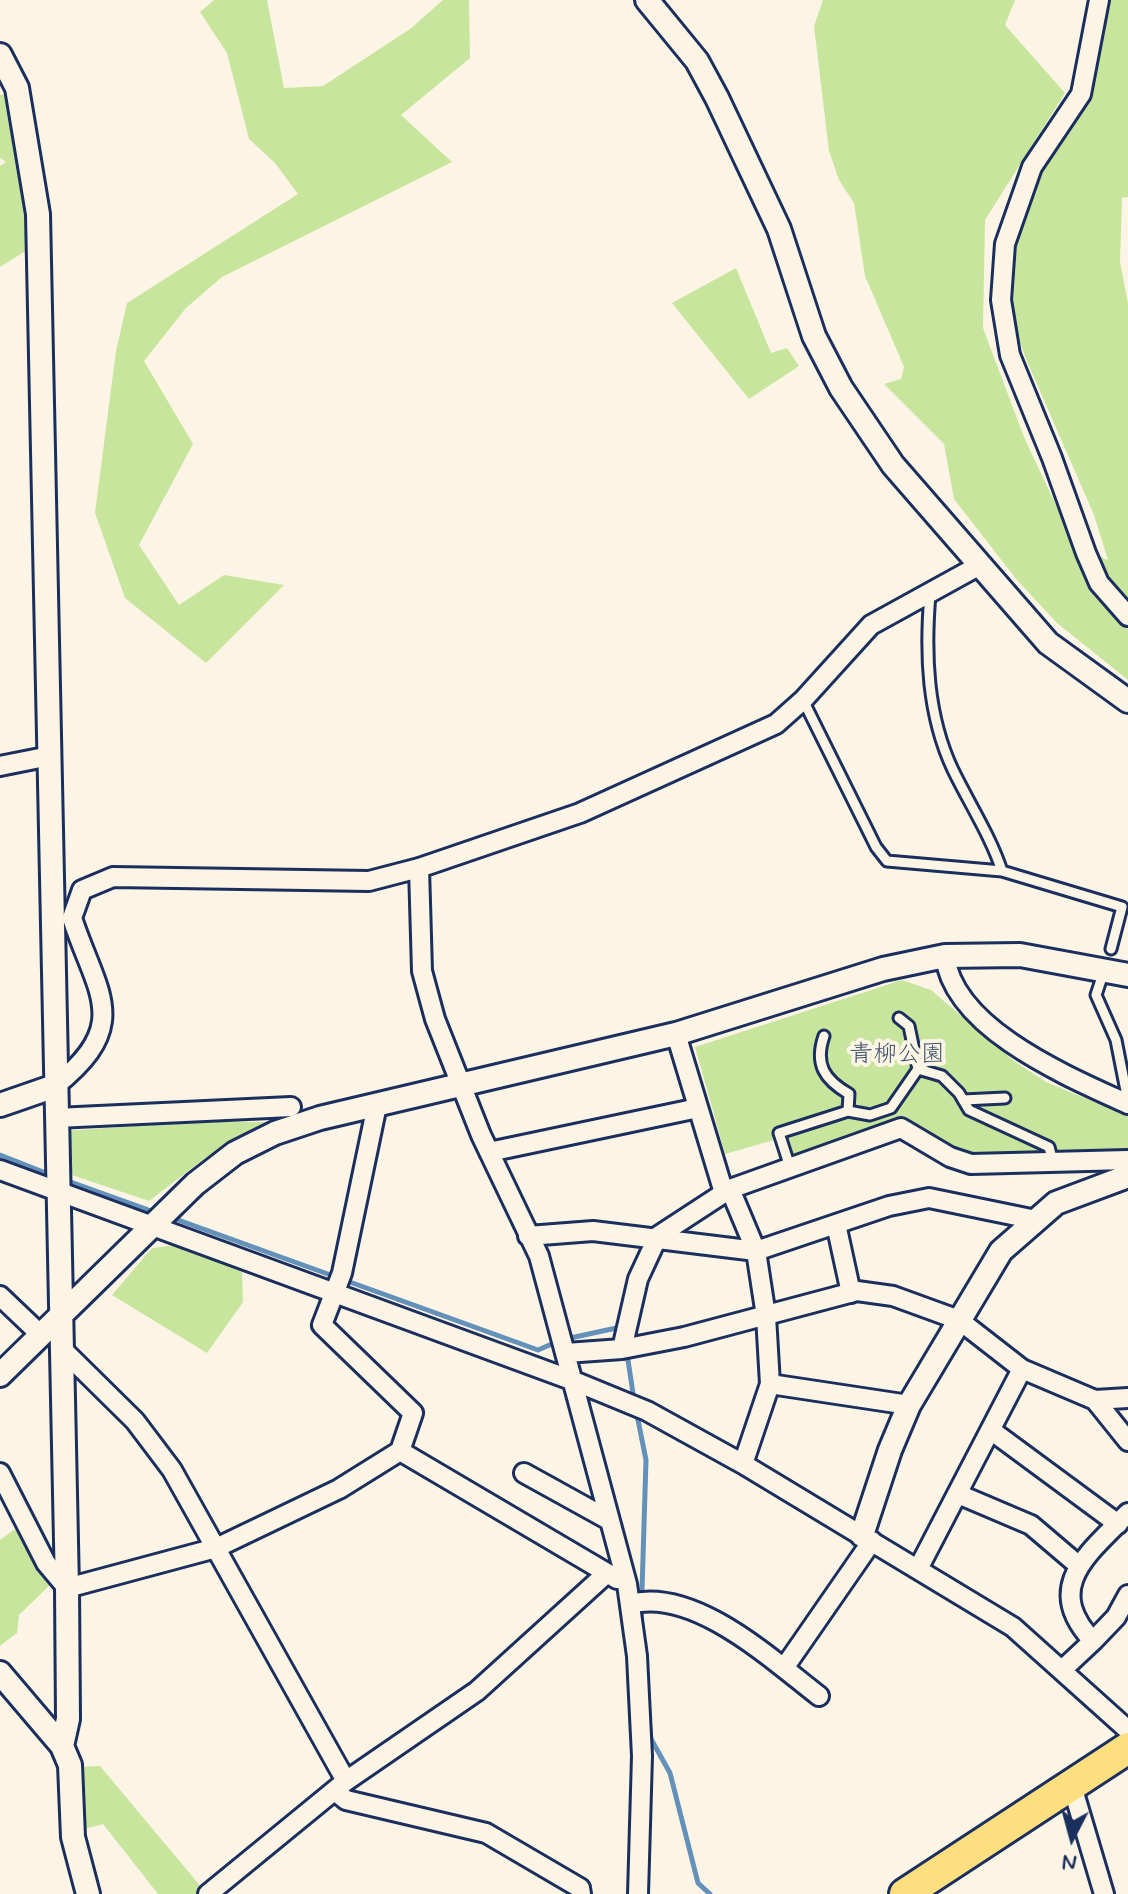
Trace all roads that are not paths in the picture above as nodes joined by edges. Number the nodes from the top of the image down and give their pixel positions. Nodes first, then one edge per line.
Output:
1 (647, 0) edge
2 (1099, 0) edge
3 (0, 55) edge
4 (980, 565) junction
5 (930, 590) junction
6 (1128, 616) edge
7 (803, 700) junction
8 (1128, 701) edge
9 (50, 756) junction
10 (0, 766) edge
11 (419, 868) junction
12 (1002, 871) junction
13 (945, 956) junction
14 (1108, 959) junction
15 (1128, 975) edge
16 (899, 1018) dead end
17 (676, 1034) junction
18 (824, 1036) dead end
19 (918, 1069) junction
20 (460, 1085) junction
21 (55, 1086) junction
22 (1005, 1098) dead end
23 (963, 1100) junction
24 (1128, 1103) edge
25 (0, 1105) edge
26 (377, 1105) junction
27 (291, 1107) dead end
28 (698, 1108) junction
29 (848, 1111) junction
30 (56, 1118) junction
31 (489, 1152) junction
32 (1128, 1160) edge
33 (1053, 1162) junction
34 (790, 1167) junction
35 (0, 1170) edge
36 (1128, 1176) edge
37 (58, 1182) junction
38 (727, 1191) junction
39 (159, 1217) junction
40 (1036, 1220) junction
41 (836, 1224) junction
42 (528, 1236) junction
43 (658, 1236) junction
44 (756, 1251) junction
45 (334, 1293) junction
46 (851, 1293) junction
47 (0, 1296) edge
48 (61, 1316) junction
49 (766, 1316) junction
50 (959, 1320) junction
51 (626, 1333) junction
52 (41, 1335) junction
53 (565, 1344) junction
54 (62, 1349) junction
55 (1022, 1369) junction
56 (0, 1375) edge
57 (574, 1381) junction
58 (770, 1384) junction
59 (1128, 1398) edge
60 (1095, 1400) junction
61 (909, 1405) junction
62 (992, 1431) junction
63 (1128, 1441) edge
64 (400, 1451) junction
65 (743, 1464) junction
66 (0, 1473) edge
67 (524, 1473) dead end
68 (958, 1494) junction
69 (1123, 1518) edge
70 (609, 1520) junction
71 (867, 1538) junction
72 (216, 1548) junction
73 (1078, 1565) junction
74 (918, 1569) junction
75 (607, 1573) junction
76 (627, 1584) junction
77 (67, 1588) junction
78 (1128, 1595) edge
79 (631, 1604) junction
80 (1093, 1641) junction
81 (784, 1668) junction
82 (1062, 1670) junction
83 (0, 1673) edge
84 (819, 1696) dead end
85 (1128, 1730) edge
86 (62, 1746) junction
87 (1128, 1748) edge
88 (340, 1786) junction
89 (1072, 1786) junction
90 (88, 1894) edge
91 (208, 1894) edge
92 (581, 1894) edge
93 (638, 1894) edge
94 (905, 1894) edge
95 (1104, 1894) edge

1 - 4 street
2 - 6 street
3 - 9 street
4 - 5 street
4 - 8 street
5 - 7 street
5 - 12 lane
7 - 11 street
7 - 12 lane
9 - 10 street
9 - 21 street
11 - 20 street
11 - 21 street
12 - 14 lane
13 - 14 street
13 - 17 street
13 - 24 street
14 - 15 street
14 - 24 lane
16 - 19 lane
17 - 20 street
17 - 28 street
18 - 29 lane
19 - 23 lane
19 - 29 lane
20 - 26 street
20 - 31 street
21 - 25 street
21 - 30 street
22 - 23 lane
23 - 33 lane
26 - 39 street
26 - 45 street
27 - 30 street
28 - 31 street
28 - 38 street
29 - 34 lane
30 - 37 street
31 - 42 street
32 - 33 street
33 - 34 street
34 - 38 street
35 - 37 street
36 - 40 street
37 - 39 street
37 - 48 street
38 - 43 street
38 - 44 street
39 - 45 street
39 - 48 street
40 - 41 street
40 - 50 street
41 - 44 street
41 - 46 street
42 - 43 street
42 - 53 street
43 - 44 street
43 - 51 street
44 - 49 street
45 - 57 street
45 - 64 street
46 - 49 street
46 - 50 street
47 - 52 street
48 - 52 street
48 - 54 street
49 - 51 street
49 - 58 street
50 - 55 street
50 - 61 street
51 - 53 street
52 - 56 street
53 - 57 street
54 - 72 street
54 - 77 street
55 - 60 street
55 - 62 street
57 - 65 street
57 - 70 street
58 - 61 street
58 - 65 street
59 - 60 street
60 - 63 street
61 - 71 street
62 - 68 street
62 - 69 street
64 - 72 street
64 - 75 street
65 - 71 street
66 - 77 street
67 - 70 street
68 - 73 street
68 - 74 street
69 - 73 street
70 - 76 street
71 - 74 street
71 - 81 street
72 - 77 street
72 - 88 street
73 - 80 street
74 - 82 street
75 - 76 street
75 - 88 street
76 - 79 street
77 - 86 street
78 - 80 street
79 - 81 street
79 - 93 street
80 - 82 street
81 - 84 street
82 - 85 street
83 - 86 street
86 - 90 street
87 - 89 main road
88 - 91 street
88 - 92 street
89 - 94 main road
89 - 95 street

